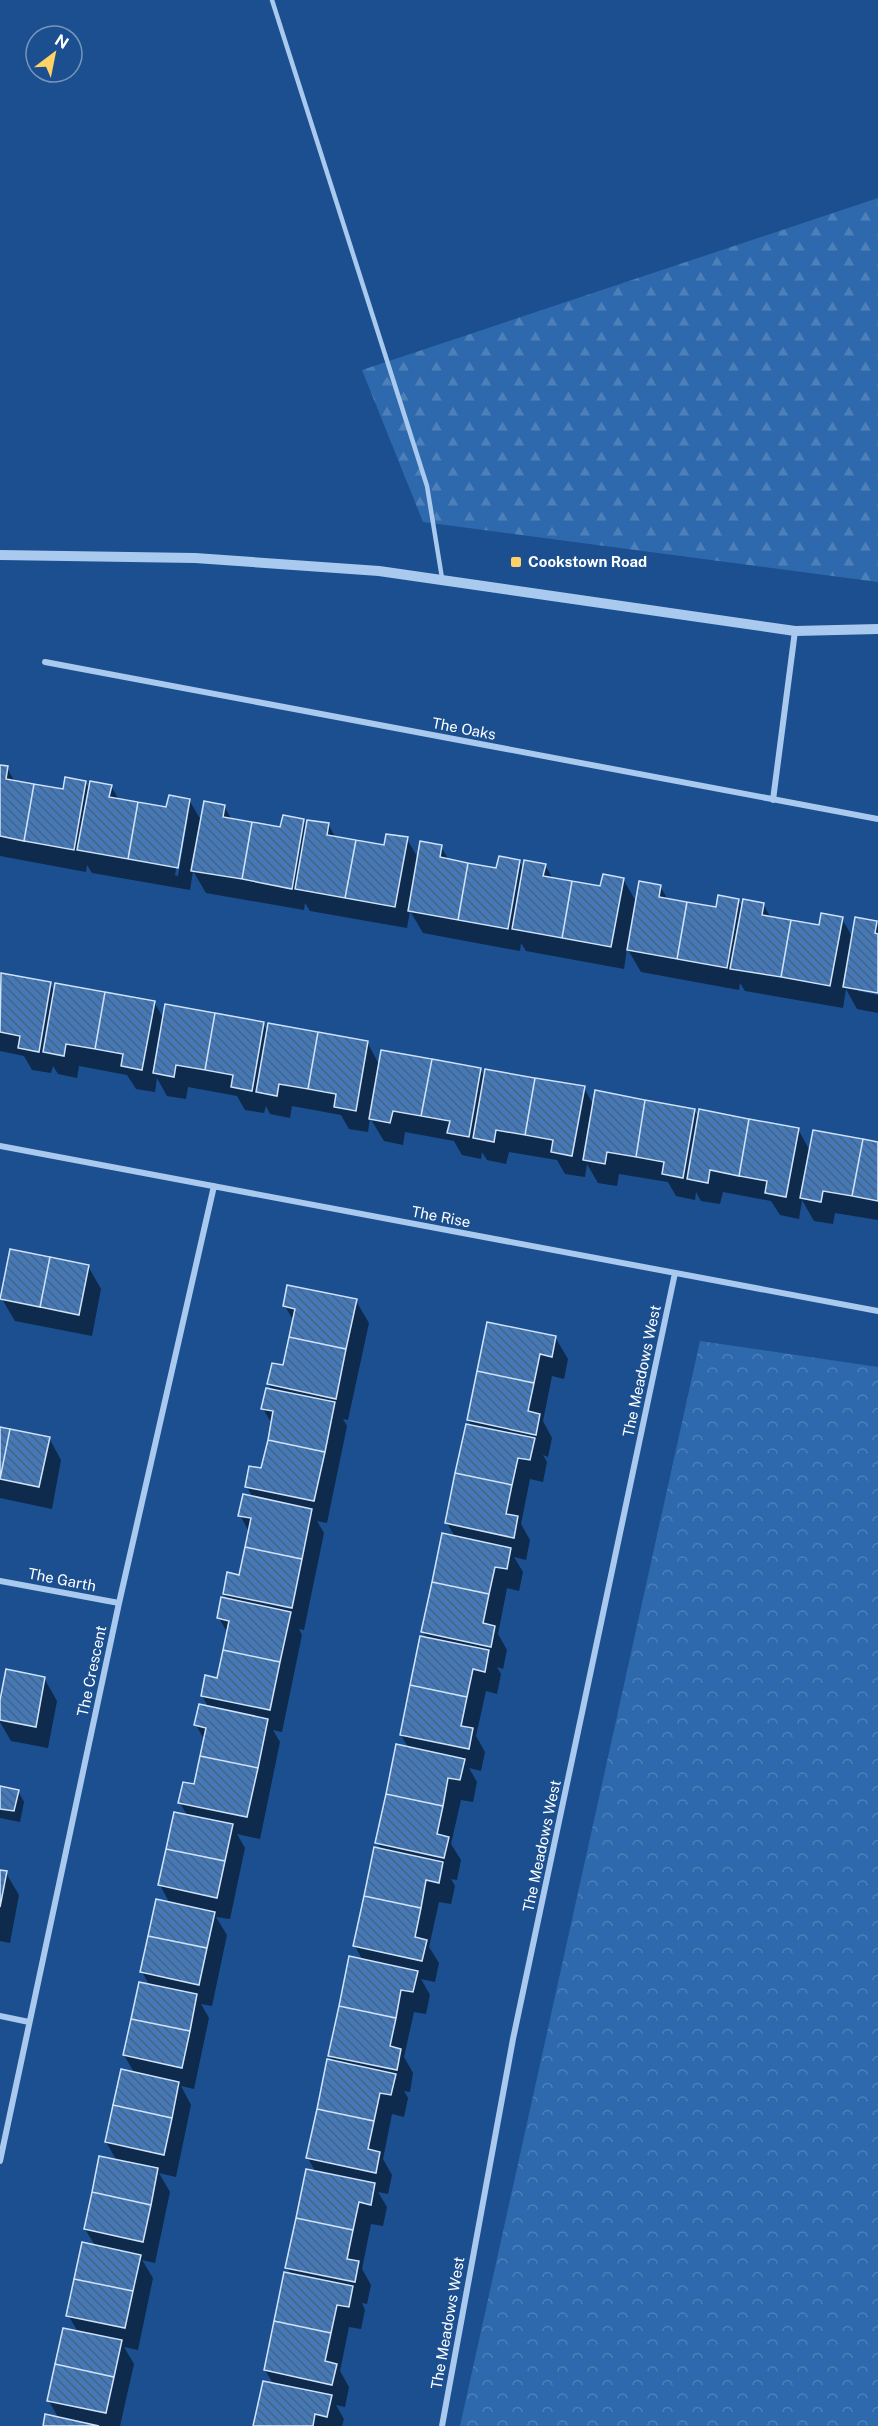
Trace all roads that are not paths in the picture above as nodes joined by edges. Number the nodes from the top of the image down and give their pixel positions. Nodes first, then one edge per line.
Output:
1 (272, 0) edge
2 (0, 555) edge
3 (443, 581) junction
4 (878, 629) edge
5 (795, 631) junction
6 (45, 662) dead end
7 (772, 800) junction
8 (878, 819) edge
9 (0, 1146) edge
10 (214, 1186) junction
11 (675, 1273) junction
12 (878, 1311) edge
13 (0, 1581) edge
14 (119, 1603) junction
15 (0, 2016) edge
16 (29, 2022) junction
17 (0, 2161) edge
18 (442, 2426) edge

1 - 3 lane
2 - 3 street
3 - 5 street
4 - 5 street
5 - 7 street
6 - 7 street, The Oaks
7 - 8 street, The Oaks
9 - 10 street, The Rise
10 - 11 street, The Rise
10 - 14 street, The Crescent
11 - 12 street, The Rise
11 - 18 street, The Meadows West
13 - 14 street, The Garth
14 - 16 street, The Crescent
15 - 16 street
16 - 17 street, The Crescent

